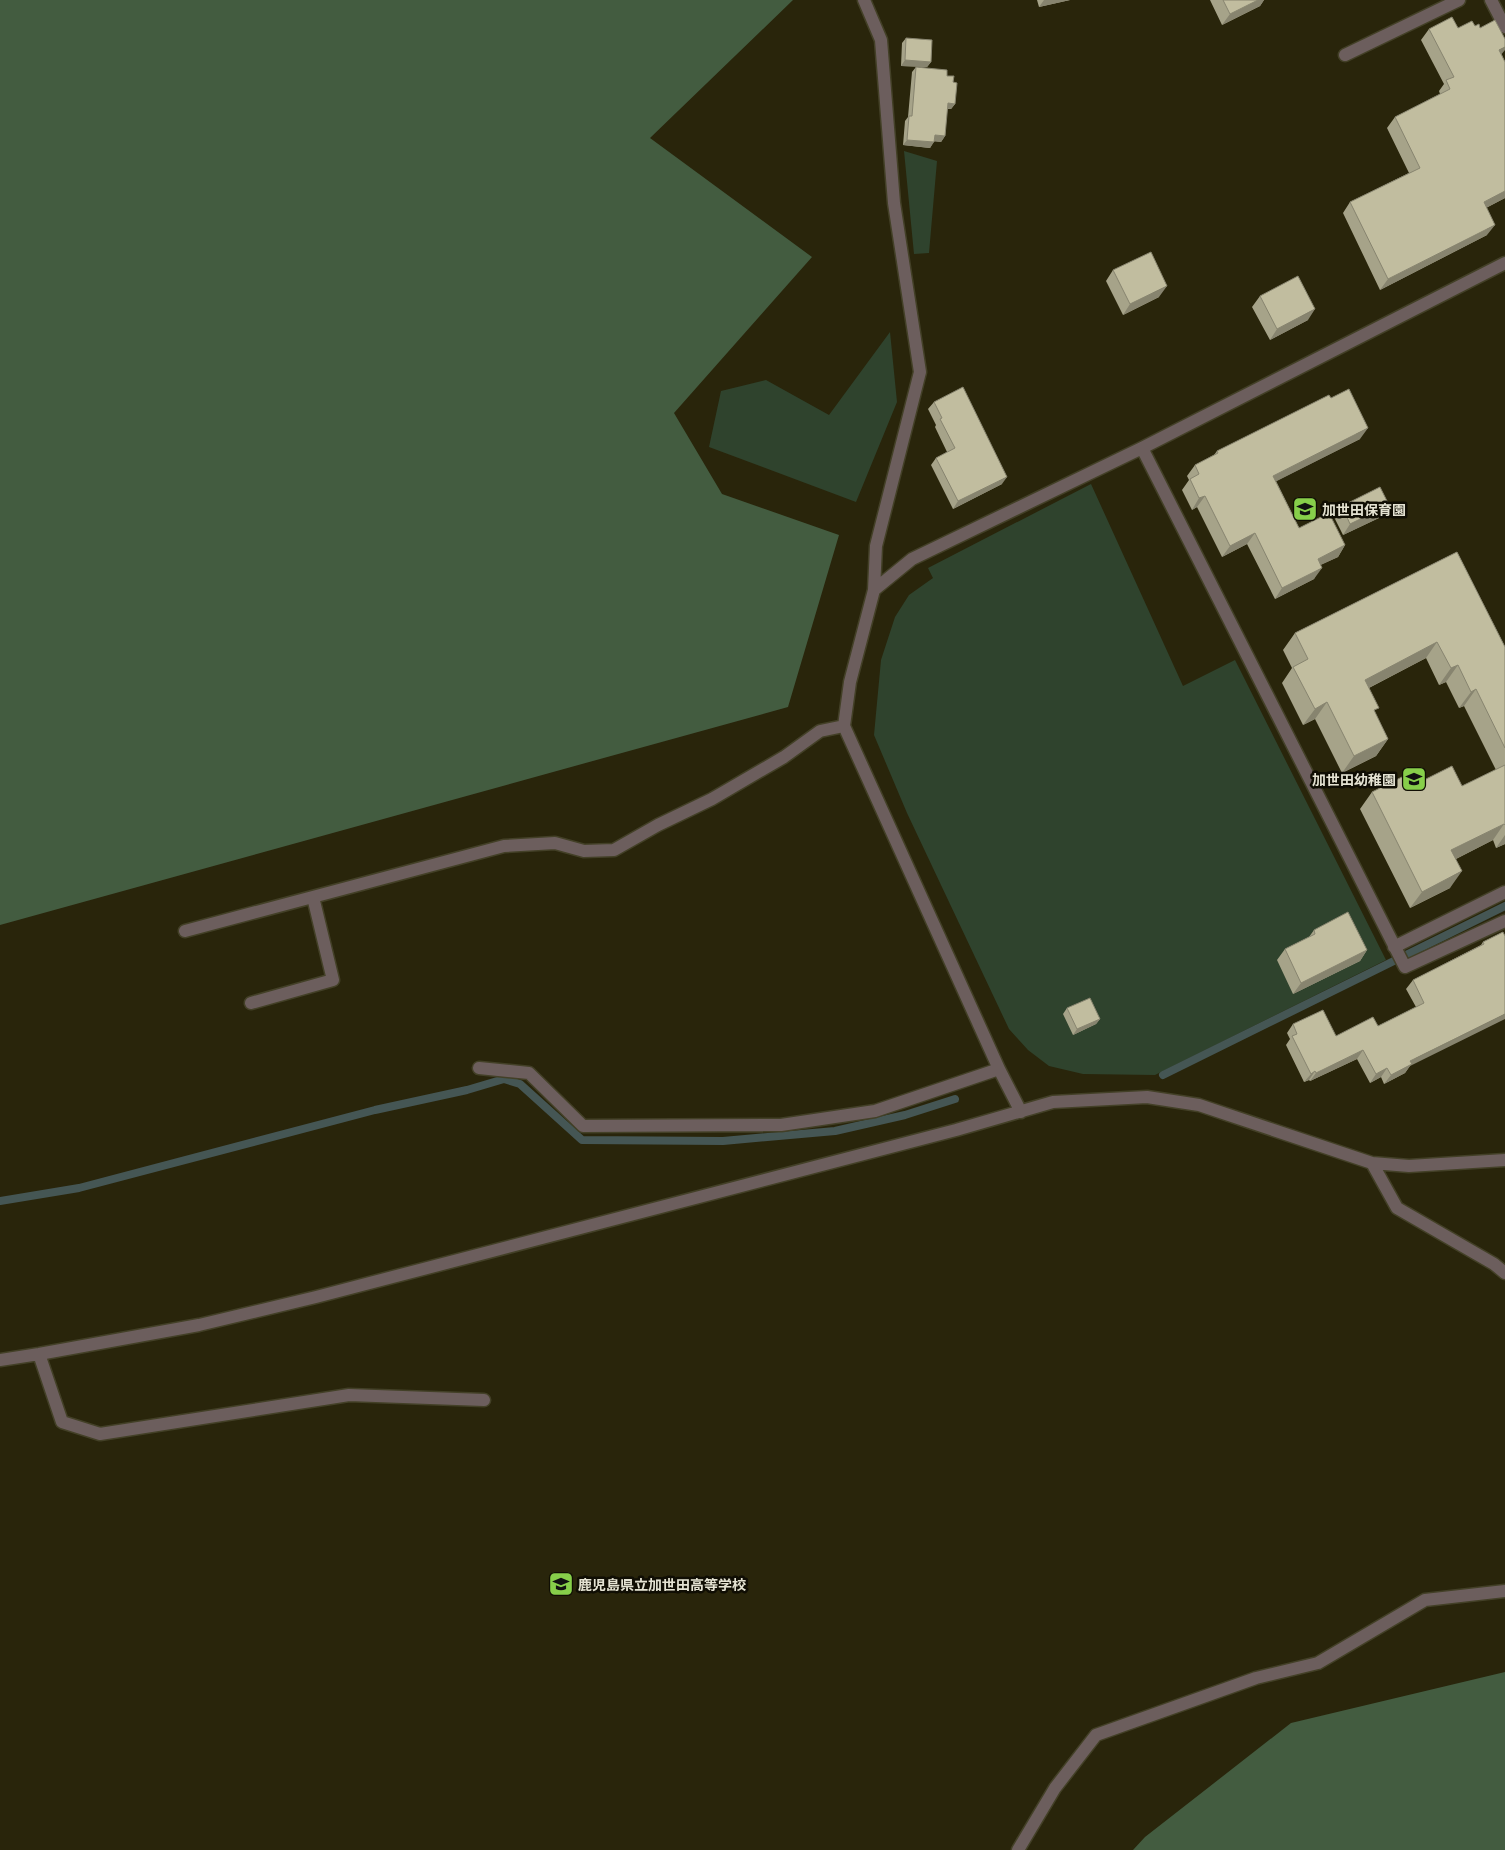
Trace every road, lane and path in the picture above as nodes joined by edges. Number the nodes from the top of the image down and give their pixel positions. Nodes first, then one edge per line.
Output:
1 (864, 0) edge
2 (1459, 0) edge
3 (1491, 0) edge
4 (1505, 27) edge
5 (1345, 55) dead end
6 (1505, 263) edge
7 (1142, 448) junction
8 (874, 590) junction
9 (844, 726) junction
10 (1505, 892) edge
11 (313, 897) junction
12 (1505, 921) edge
13 (185, 931) dead end
14 (1398, 954) junction
15 (251, 1003) dead end
16 (479, 1068) dead end
17 (999, 1069) junction
18 (1021, 1112) junction
19 (1505, 1160) edge
20 (1372, 1163) junction
21 (1505, 1273) edge
22 (39, 1354) junction
23 (0, 1360) edge
24 (484, 1400) dead end
25 (1505, 1591) edge
26 (1018, 1850) edge

1 - 8 street
2 - 5 street
3 - 4 street
6 - 7 street
7 - 8 street
7 - 14 street
8 - 9 street
9 - 11 street
9 - 17 street
10 - 14 street
11 - 13 street
11 - 15 street
12 - 14 street
16 - 17 street
17 - 18 street
18 - 20 street
18 - 22 street
19 - 20 street
20 - 21 street
22 - 23 street
22 - 24 street
25 - 26 street

